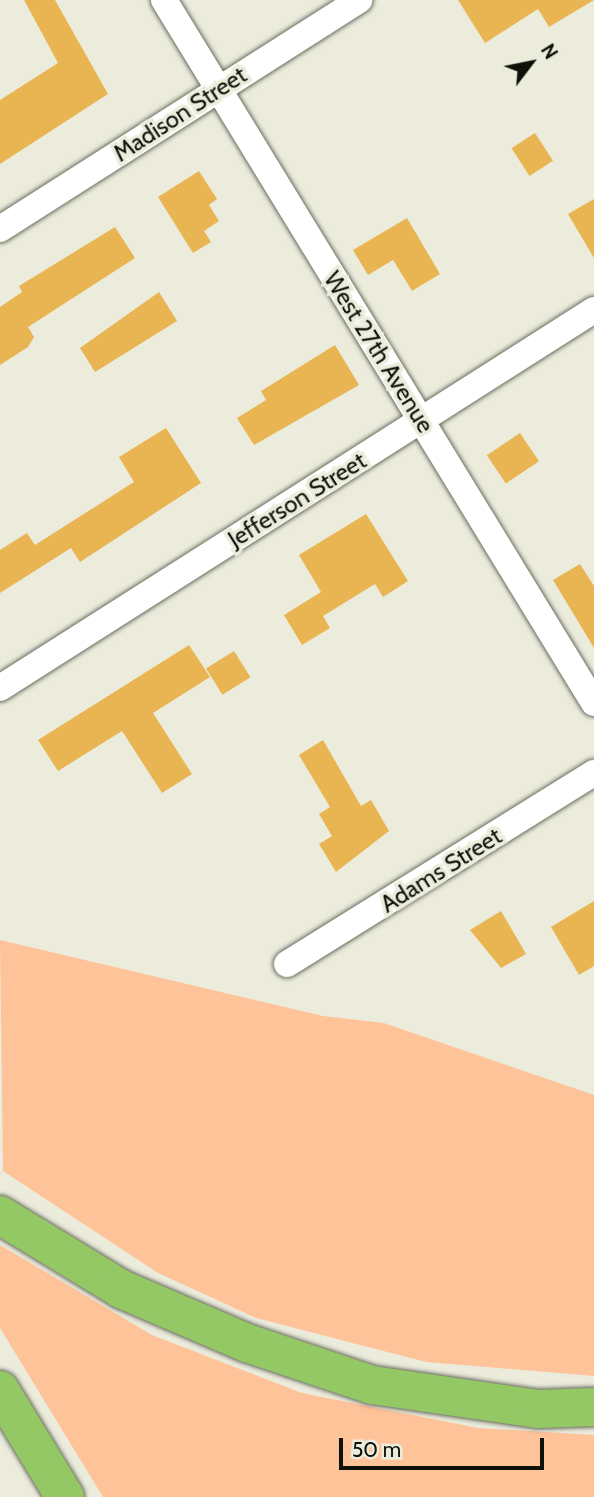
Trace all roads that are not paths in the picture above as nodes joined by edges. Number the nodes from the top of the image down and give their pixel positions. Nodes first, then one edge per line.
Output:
1 (164, 0) edge
2 (359, 0) edge
3 (219, 90) junction
4 (0, 229) edge
5 (594, 310) edge
6 (422, 421) junction
7 (0, 688) edge
8 (594, 703) edge
9 (594, 773) edge
10 (287, 964) dead end
11 (0, 1215) edge
12 (0, 1390) edge
13 (594, 1407) edge
14 (65, 1497) edge

1 - 3 street, West 27th Avenue
2 - 3 street, Madison Street
3 - 4 street, Madison Street
3 - 6 street, West 27th Avenue
5 - 6 street, Jefferson Street
6 - 7 street, Jefferson Street
6 - 8 street, West 27th Avenue
9 - 10 street, Adams Street
11 - 13 highway
12 - 14 highway

